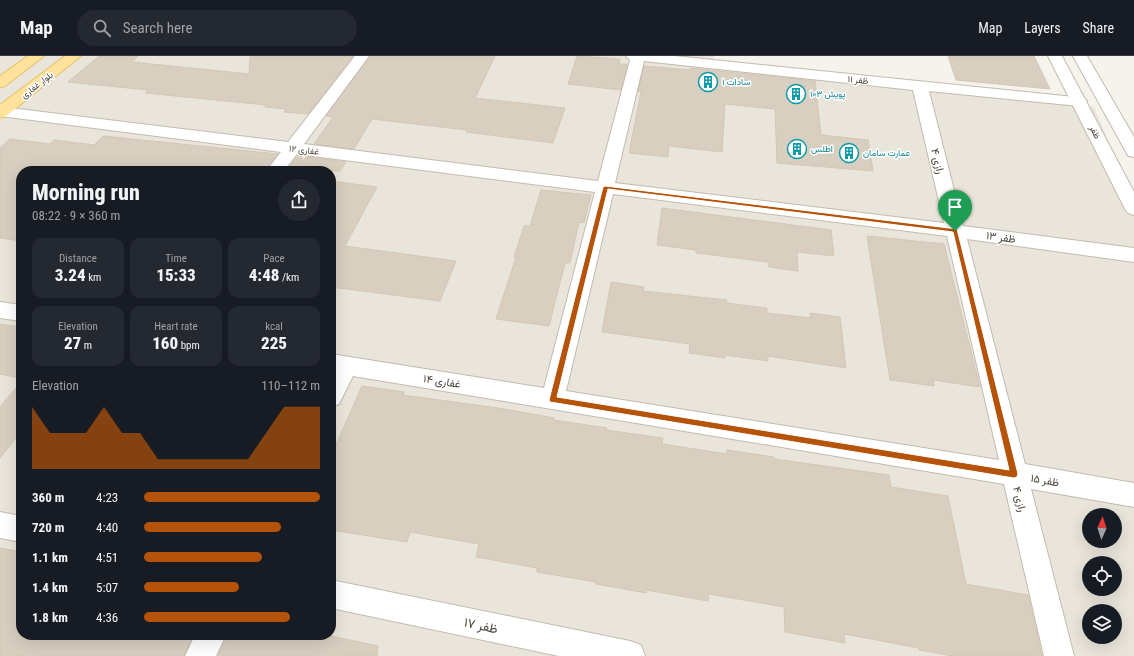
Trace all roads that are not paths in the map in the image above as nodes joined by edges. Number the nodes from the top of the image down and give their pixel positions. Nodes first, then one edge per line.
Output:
1 (37, 56) edge
2 (74, 56) edge
3 (362, 56) edge
4 (633, 56) edge
5 (637, 56) edge
6 (1055, 56) edge
7 (1080, 56) edge
8 (0, 83) edge
9 (920, 86) junction
10 (1079, 101) junction
11 (1, 113) edge
12 (292, 148) junction
13 (1134, 152) edge
14 (279, 166) edge
15 (605, 187) junction
16 (1134, 209) edge
17 (955, 231) junction
18 (1134, 255) edge
19 (0, 310) edge
20 (16, 313) edge
21 (339, 365) edge
22 (336, 377) edge
23 (553, 400) junction
24 (1014, 474) junction
25 (1134, 495) edge
26 (0, 525) edge
27 (16, 528) edge
28 (336, 595) edge
29 (208, 640) edge
30 (200, 656) edge
31 (630, 656) edge
32 (1059, 656) edge

1 - 8 main road
2 - 11 main road, بلوار غفاری
3 - 12 street
4 - 5 street, ظفر ۱۱
5 - 9 street, ظفر ۱۱
5 - 15 street
6 - 10 street, ظفر
7 - 13 street
9 - 10 street, ظفر ۱۱
9 - 17 street, رازی ۴
10 - 16 street, ظفر
11 - 12 street, غفاری ۱۲
12 - 14 street
12 - 15 street, غفاری ۱۲
15 - 17 street, ظفر ۱۳
15 - 23 street
17 - 18 street, ظفر ۱۳
17 - 24 street, رازی ۴
19 - 20 street
21 - 22 street
21 - 23 street, غفاری ۱۴
23 - 24 street, ظفر ۱۵
24 - 25 street, ظفر ۱۵
24 - 32 street, رازی ۴
26 - 27 street
28 - 31 street, ظفر ۱۷
29 - 30 street

